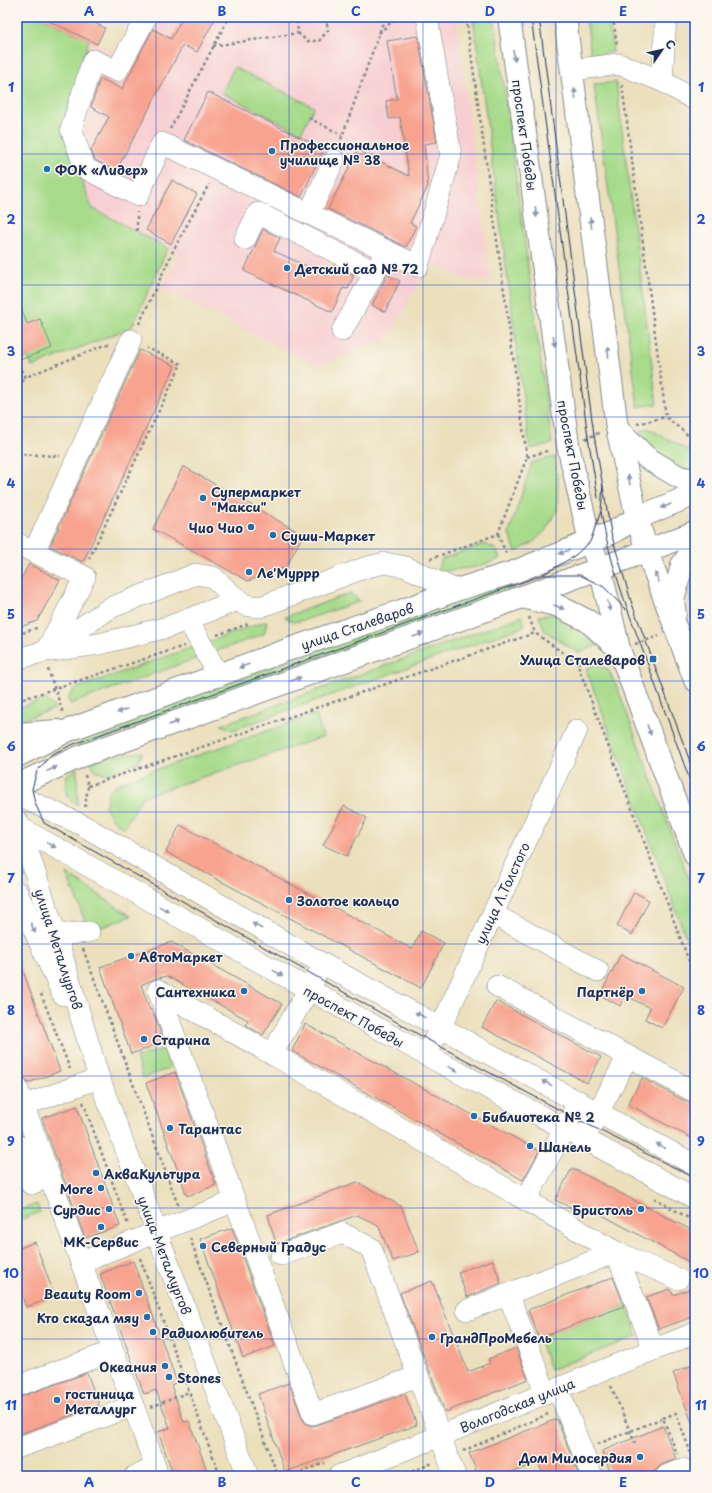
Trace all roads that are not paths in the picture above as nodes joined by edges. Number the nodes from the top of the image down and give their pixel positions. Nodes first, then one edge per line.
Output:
1 (146, 17) edge
2 (427, 17) edge
3 (509, 17) edge
4 (565, 17) edge
5 (666, 17) edge
6 (572, 70) junction
7 (662, 81) junction
8 (695, 100) edge
9 (334, 160) road end
10 (309, 214) junction
11 (245, 240) dead end
12 (387, 252) junction
13 (375, 272) junction
14 (342, 331) dead end
15 (123, 341) road end
16 (617, 428) junction
17 (695, 480) edge
18 (695, 494) edge
19 (637, 518) junction
20 (695, 532) edge
21 (590, 542) junction
22 (695, 547) edge
23 (26, 548) edge
24 (647, 551) junction
25 (600, 568) junction
26 (456, 590) junction
27 (522, 598) junction
28 (238, 600) junction
29 (188, 620) junction
30 (677, 629) junction
31 (619, 649) junction
32 (46, 651) junction
33 (17, 659) edge
34 (219, 676) junction
35 (695, 680) edge
36 (69, 730) junction
37 (577, 730) dead end
38 (17, 734) edge
39 (17, 756) edge
40 (17, 785) edge
41 (17, 795) edge
42 (18, 825) edge
43 (695, 855) edge
44 (17, 892) edge
45 (493, 914) junction
46 (83, 932) road end
47 (56, 936) junction
48 (323, 964) junction
49 (598, 971) dead end
50 (497, 986) dead end
51 (308, 990) junction
52 (441, 1026) junction
53 (272, 1054) junction
54 (426, 1055) junction
55 (628, 1056) junction
56 (99, 1078) junction
57 (695, 1092) edge
58 (19, 1100) edge
59 (579, 1101) junction
60 (598, 1111) junction
61 (565, 1128) junction
62 (584, 1139) junction
63 (17, 1145) edge
64 (695, 1165) edge
65 (50, 1177) junction
66 (695, 1198) edge
67 (526, 1200) junction
68 (235, 1201) junction
69 (156, 1232) junction
70 (616, 1252) junction
71 (281, 1255) dead end
72 (81, 1262) junction
73 (678, 1279) dead end
74 (508, 1293) junction
75 (467, 1310) dead end
76 (695, 1333) edge
77 (654, 1350) junction
78 (113, 1351) junction
79 (418, 1376) junction
80 (17, 1386) edge
81 (552, 1391) junction
82 (135, 1409) junction
83 (440, 1436) junction
84 (17, 1448) edge
85 (366, 1471) edge
86 (135, 1476) edge
87 (248, 1476) edge
88 (338, 1476) edge
89 (455, 1476) edge
90 (592, 1476) edge

1 - 10 street
2 - 12 street
3 -> 21 main road, проспект Победы
4 - 6 main road
5 - 7 street
6 - 7 street
16 -> 6 main road
7 - 8 street
9 - 10 street
10 - 12 street
11 - 13 street
12 - 13 street
13 - 14 street
15 - 23 street
16 - 17 main road
19 -> 16 main road
18 -> 19 main road, улица Сталеваров
19 - 21 main road, улица Сталеваров
19 - 24 main road
20 - 24 main road
21 - 25 main road, проспект Победы
21 -> 26 main road, улица Сталеваров
22 - 30 main road
23 - 32 street
24 - 25 main road
30 -> 24 main road
25 - 27 main road
25 -> 31 main road, проспект Победы
26 - 28 street
26 -> 34 main road, улица Сталеваров
27 -> 31 main road
40 -> 27 main road
28 - 29 street
28 - 32 street
29 - 32 street
29 - 34 street
30 - 35 main road
31 -> 43 main road, проспект Победы
32 - 33 street
34 -> 36 main road, улица Сталеваров
36 - 38 main road
36 - 39 main road, улица Сталеваров
37 - 45 street, улица Л.Толстого
48 -> 41 street
42 - 47 street, улица Металлургов
42 -> 51 street, проспект Победы
44 -> 56 street, улица Металлургов
45 - 49 street
45 - 52 street, улица Л.Толстого
46 - 47 street
47 - 56 street, улица Металлургов
48 - 51 street
52 -> 48 street
50 - 55 street
51 - 53 street
51 - 54 street, проспект Победы
52 - 54 street, улица Л.Толстого
59 -> 52 street
53 - 67 street
53 - 68 street
54 -> 61 street, проспект Победы
55 - 57 street
55 - 60 street
56 - 58 street
56 - 69 street, улица Металлургов
58 - 65 street
59 - 60 street
59 - 61 street
60 - 62 street
64 -> 60 street
61 - 62 street, проспект Победы
61 - 67 street
62 - 66 street, проспект Победы
63 - 65 street
65 - 72 street
67 - 70 street
68 - 69 street
68 - 79 street
69 - 72 street
69 - 87 street, улица Металлургов
70 - 73 street
70 - 74 street
70 - 77 street
71 - 79 street
72 - 78 street
74 - 75 street
74 - 81 street
76 - 77 street, Вологодская улица
77 - 81 street, Вологодская улица
78 - 80 street
78 - 82 street
79 - 83 street
81 - 83 street, Вологодская улица
81 - 90 street
82 - 84 street
82 - 86 street
83 - 85 street, Вологодская улица
83 - 89 street
85 - 88 street, Вологодская улица

